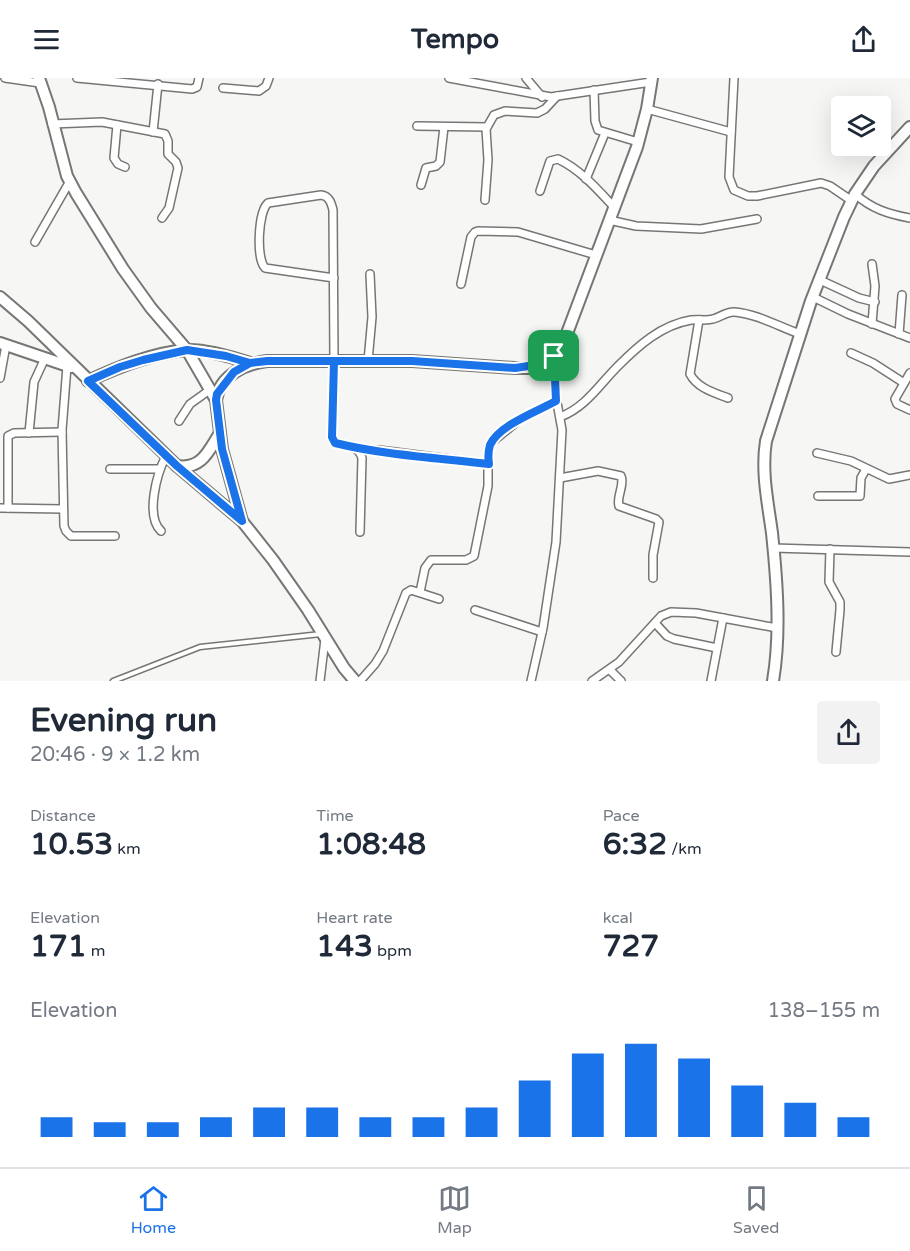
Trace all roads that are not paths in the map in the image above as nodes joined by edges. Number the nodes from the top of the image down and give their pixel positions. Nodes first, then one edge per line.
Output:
1 (5, 78) edge
2 (77, 78) edge
3 (199, 78) edge
4 (269, 78) edge
5 (449, 78) edge
6 (526, 78) edge
7 (734, 78) edge
8 (458, 79) edge
9 (39, 80) edge
10 (651, 80) edge
11 (159, 82) edge
12 (223, 88) dead end
13 (594, 90) junction
14 (557, 96) junction
15 (542, 97) junction
16 (647, 109) junction
17 (52, 124) junction
18 (117, 125) junction
19 (417, 126) dead end
20 (444, 127) junction
21 (487, 127) junction
22 (910, 127) edge
23 (153, 132) junction
24 (731, 132) junction
25 (605, 133) junction
26 (638, 142) junction
27 (125, 167) dead end
28 (586, 179) junction
29 (70, 181) junction
30 (421, 185) dead end
31 (540, 191) dead end
32 (854, 198) junction
33 (484, 200) dead end
34 (614, 207) junction
35 (162, 218) dead end
36 (910, 218) edge
37 (757, 219) dead end
38 (609, 220) junction
39 (35, 242) dead end
40 (596, 255) junction
41 (872, 264) dead end
42 (370, 274) dead end
43 (334, 278) junction
44 (820, 280) junction
45 (462, 284) dead end
46 (902, 295) dead end
47 (0, 297) edge
48 (813, 297) junction
49 (875, 302) junction
50 (699, 320) junction
51 (872, 324) junction
52 (800, 334) junction
53 (899, 334) junction
54 (910, 338) edge
55 (3, 344) edge
56 (187, 350) junction
57 (851, 352) dead end
58 (554, 356) junction
59 (45, 358) junction
60 (334, 361) junction
61 (368, 361) junction
62 (250, 363) junction
63 (71, 367) junction
64 (910, 373) edge
65 (0, 378) edge
66 (88, 381) junction
67 (904, 383) junction
68 (211, 389) junction
69 (728, 398) dead end
70 (216, 400) junction
71 (556, 401) junction
72 (910, 410) edge
73 (560, 417) junction
74 (179, 421) dead end
75 (62, 432) junction
76 (29, 433) junction
77 (220, 433) junction
78 (4, 445) edge
79 (358, 450) junction
80 (817, 453) dead end
81 (166, 456) junction
82 (489, 464) junction
83 (177, 466) junction
84 (110, 469) dead end
85 (159, 469) junction
86 (866, 469) junction
87 (910, 474) edge
88 (560, 478) junction
89 (4, 486) edge
90 (818, 496) dead end
91 (4, 508) edge
92 (63, 508) junction
93 (242, 521) junction
94 (161, 531) dead end
95 (360, 532) dead end
96 (115, 536) dead end
97 (773, 548) junction
98 (830, 549) junction
99 (910, 552) edge
100 (653, 578) dead end
101 (420, 592) junction
102 (439, 599) dead end
103 (475, 610) dead end
104 (723, 618) junction
105 (655, 623) junction
106 (777, 628) junction
107 (542, 632) junction
108 (324, 635) junction
109 (717, 648) junction
110 (836, 652) dead end
111 (610, 670) junction
112 (113, 681) edge
113 (320, 681) edge
114 (355, 681) edge
115 (360, 681) edge
116 (531, 681) edge
117 (592, 681) edge
118 (621, 681) edge
119 (711, 681) edge
120 (773, 681) edge

1 - 9 street
2 - 11 street
3 - 11 street
4 - 12 street
5 - 8 street
6 - 15 street
7 - 24 street
8 - 15 street
9 - 17 street
10 - 13 street
10 - 16 street
11 - 23 street
13 - 14 street
13 - 25 street
14 - 15 street
14 - 21 street
16 - 24 street
16 - 26 street
17 - 18 street
17 - 29 street
18 - 23 street
18 - 27 street
19 - 20 street
20 - 21 street
20 - 30 street
21 - 33 street
22 - 32 street
23 - 35 street
24 - 32 street
25 - 26 street
25 - 28 street
26 - 34 street
28 - 31 street
28 - 34 street
29 - 39 street
29 - 56 street
32 - 36 street
32 - 44 street
34 - 38 street
37 - 38 street
38 - 40 street
40 - 45 street
40 - 58 street
41 - 49 street
42 - 61 street
43 - 43 street
43 - 60 street
44 - 48 street
44 - 49 street
46 - 53 street
47 - 63 street
48 - 51 street
48 - 52 street
49 - 51 street
50 - 52 street
50 - 69 street
50 - 73 street
51 - 53 street
52 - 97 street
53 - 54 street
55 - 59 street
55 - 65 street
56 - 62 street
56 - 66 street
56 - 68 street
57 - 67 street
58 - 61 street
58 - 71 street
59 - 63 street
59 - 76 street
60 - 61 street
60 - 62 street
60 - 79 street
62 - 70 street
63 - 66 street
63 - 75 street
64 - 67 street
66 - 81 street
67 - 72 street
68 - 70 street
68 - 74 street
70 - 77 street
71 - 73 street
71 - 82 street
73 - 88 street
75 - 76 street
75 - 92 street
76 - 78 street
77 - 83 street
77 - 93 street
78 - 89 street
79 - 82 street
79 - 95 street
80 - 86 street
81 - 83 street
81 - 85 street
82 - 101 street
83 - 93 street
84 - 85 street
85 - 94 street
86 - 87 street
86 - 90 street
88 - 100 street
88 - 107 street
89 - 91 street
91 - 92 street
92 - 96 street
93 - 108 street
97 - 98 street
97 - 106 street
98 - 99 street
98 - 110 street
101 - 102 street
101 - 115 street
103 - 107 street
104 - 105 street
104 - 106 street
104 - 109 street
105 - 109 street
105 - 111 street
106 - 120 street
107 - 116 street
108 - 112 lane
108 - 113 street
108 - 114 street
109 - 119 street
111 - 117 street
111 - 118 street

